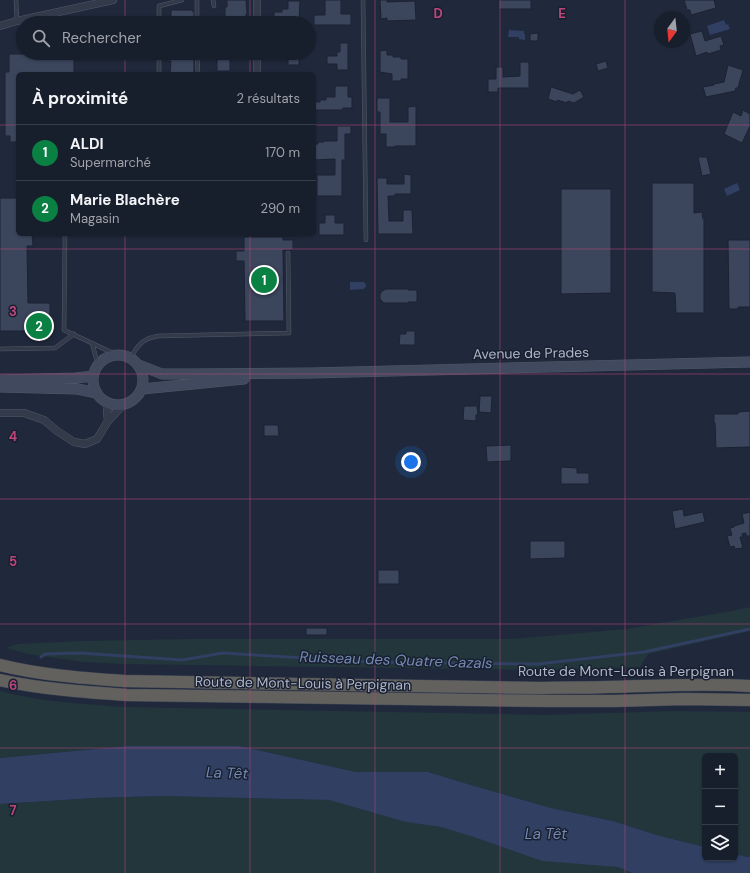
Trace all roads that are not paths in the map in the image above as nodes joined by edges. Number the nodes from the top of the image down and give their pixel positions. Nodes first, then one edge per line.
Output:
1 (16, 0) edge
2 (113, 0) edge
3 (182, 0) edge
4 (197, 0) edge
5 (213, 0) edge
6 (257, 0) edge
7 (363, 0) edge
8 (214, 6) dead end
9 (17, 16) edge
10 (40, 16) edge
11 (159, 16) edge
12 (197, 16) edge
13 (257, 16) edge
14 (16, 21) edge
15 (0, 26) edge
16 (159, 60) edge
17 (198, 60) edge
18 (257, 60) edge
19 (159, 72) edge
20 (198, 72) edge
21 (257, 72) edge
22 (65, 236) edge
23 (366, 240) dead end
24 (288, 254) dead end
25 (74, 334) junction
26 (92, 343) junction
27 (0, 349) edge
28 (117, 355) junction
29 (130, 358) junction
30 (750, 362) edge
31 (98, 365) junction
32 (139, 365) junction
33 (312, 373) junction
34 (93, 376) junction
35 (0, 380) edge
36 (0, 387) edge
37 (142, 389) junction
38 (97, 393) junction
39 (108, 403) junction
40 (124, 404) junction
41 (0, 413) edge
42 (108, 421) junction
43 (0, 665) edge
44 (0, 680) edge
45 (750, 686) edge
46 (750, 700) edge

1 - 9 lane
2 - 10 street
3 - 11 lane
4 - 12 lane
5 - 8 lane
6 - 13 street
7 - 23 lane
14 - 15 street
16 - 19 lane
17 - 20 lane
18 - 21 street
22 - 25 lane
24 - 29 lane
25 - 26 lane
25 - 27 lane
26 - 28 lane
26 - 31 lane
28 - 29 main road
28 - 31 main road
29 - 32 main road
30 - 33 main road, Avenue de Prades
31 - 34 main road
32 - 33 main road, Avenue de Prades
32 - 37 main road
33 - 37 main road, Avenue de Prades
34 - 35 main road
34 - 38 main road
36 - 38 main road
37 - 40 main road
38 - 39 main road
39 - 40 main road
39 - 42 street
40 - 42 street
41 - 42 street
43 - 45 highway, Route de Mont-Louis à Perpignan
44 - 46 highway, Route de Mont-Louis à Perpignan

